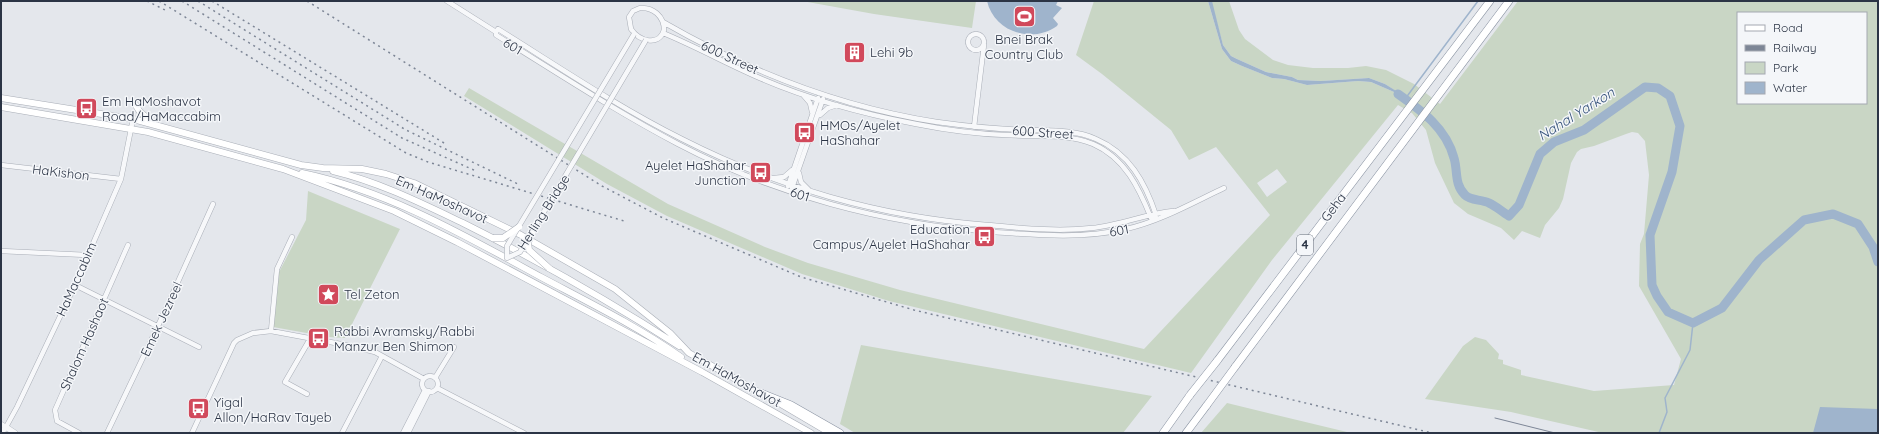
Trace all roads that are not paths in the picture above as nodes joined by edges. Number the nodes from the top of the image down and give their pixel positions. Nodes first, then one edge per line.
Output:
1 (447, 1) edge
2 (1490, 1) edge
3 (1509, 1) edge
4 (663, 22) junction
5 (496, 32) junction
6 (663, 33) junction
7 (634, 34) junction
8 (646, 40) junction
9 (984, 45) junction
10 (974, 50) junction
11 (981, 61) junction
12 (801, 94) junction
13 (822, 94) junction
14 (1, 98) edge
15 (818, 99) junction
16 (823, 101) junction
17 (135, 104) dead end
18 (838, 105) junction
19 (1, 107) edge
20 (812, 115) junction
21 (817, 118) junction
22 (133, 119) junction
23 (157, 125) junction
24 (974, 127) junction
25 (132, 128) junction
26 (1, 165) edge
27 (323, 168) junction
28 (283, 169) junction
29 (793, 169) junction
30 (799, 172) junction
31 (772, 178) junction
32 (121, 180) junction
33 (788, 184) junction
34 (794, 186) junction
35 (1224, 188) dead end
36 (790, 191) junction
37 (810, 191) junction
38 (1152, 203) junction
39 (213, 204) dead end
40 (1146, 205) junction
41 (1175, 210) junction
42 (1165, 212) junction
43 (1156, 214) junction
44 (1150, 216) junction
45 (1140, 219) junction
46 (1152, 222) junction
47 (519, 227) junction
48 (532, 233) junction
49 (292, 237) dead end
50 (493, 238) junction
51 (128, 245) dead end
52 (507, 246) junction
53 (1, 250) edge
54 (15, 252) junction
55 (520, 252) junction
56 (1, 254) edge
57 (86, 255) junction
58 (507, 258) junction
59 (549, 268) junction
60 (75, 285) junction
61 (104, 300) junction
62 (158, 326) junction
63 (271, 331) junction
64 (310, 339) junction
65 (199, 347) dead end
66 (454, 347) dead end
67 (689, 353) junction
68 (382, 356) junction
69 (702, 372) junction
70 (435, 378) junction
71 (424, 379) junction
72 (437, 388) junction
73 (427, 390) junction
74 (761, 393) junction
75 (307, 394) dead end
76 (1177, 412) junction
77 (788, 419) junction
78 (3, 426) edge
79 (1, 433) edge
80 (15, 433) edge
81 (79, 433) edge
82 (107, 433) edge
83 (192, 433) edge
84 (342, 433) edge
85 (403, 433) edge
86 (408, 433) edge
87 (524, 433) edge
88 (804, 433) edge
89 (811, 433) edge
90 (830, 433) edge
91 (840, 433) edge
92 (1160, 433) edge
93 (1163, 433) edge
94 (1186, 433) edge

1 - 5 street
2 - 76 highway, Geha / 4, bridge
3 - 94 highway, Geha / 4, bridge
4 - 6 street
4 - 7 street
4 - 13 street, 600 Street
5 - 31 street, 601
5 - 36 street, 601
6 - 8 street
6 - 12 street, 600 Street
7 - 8 street
7 - 47 street, Herling Bridge, bridge
8 - 48 street, Herling Bridge, bridge
9 - 10 street
9 - 10 street
9 - 11 street
10 - 11 street
11 - 24 street
12 - 15 street, 600 Street
12 - 20 street
13 - 15 street
13 - 16 street
13 - 24 street, 600 Street
14 - 22 main road, Em HaMoshavot
15 - 16 street, 600 Street
15 - 20 street
16 - 18 street, 600 Street
16 - 21 street
17 - 23 main road
18 - 21 street
18 - 40 street, 600 Street
19 - 25 main road, Em HaMoshavot
20 - 29 street
21 - 30 street
22 - 23 main road, Em HaMoshavot
22 - 25 street, HaMaccabim
23 - 27 main road, Em HaMoshavot
24 - 38 street, 600 Street
25 - 28 main road, Em HaMoshavot
25 - 32 street, HaMaccabim
26 - 32 street, HaKishon
27 - 50 main road
27 - 67 main road, Em HaMoshavot
28 - 58 main road
28 - 69 main road, Em HaMoshavot
29 - 31 street
29 - 33 street
30 - 34 street
30 - 37 street
31 - 33 street, 601
32 - 57 street, HaMaccabim
33 - 34 street, 601
33 - 36 street
34 - 36 street
34 - 37 street, 601
35 - 41 street
36 - 46 street, 601
37 - 45 street, 601
38 - 42 street
38 - 43 street, 600 Street
39 - 62 street, Emek Jezreel
40 - 44 street, 600 Street
40 - 45 street
41 - 42 street, 601
41 - 46 street, 601
42 - 43 street, 601
43 - 44 street, 601
43 - 46 street
44 - 45 street, 601
44 - 46 street, 600 Street
47 - 50 main road, bridge
47 - 52 street, Herling Bridge, bridge
48 - 55 street, Herling Bridge, bridge
48 - 59 main road, bridge
49 - 63 street
50 - 52 main road, bridge
51 - 61 street, Shalom Hashaot
52 - 55 main road, bridge
52 - 58 street, Herling Bridge, bridge
53 - 54 street
54 - 56 street
54 - 57 street
55 - 58 street, Herling Bridge, bridge
55 - 59 main road, bridge
57 - 60 street, HaMaccabim
58 - 69 main road
59 - 67 main road
60 - 61 street
60 - 78 street, HaMaccabim
61 - 62 street
61 - 81 street, Shalom Hashaot
62 - 65 street
62 - 82 street, Emek Jezreel
63 - 64 street
63 - 83 street
64 - 68 street
64 - 75 street
66 - 70 street
67 - 74 main road, Em HaMoshavot
68 - 71 street
68 - 84 street
69 - 77 main road, Em HaMoshavot
70 - 71 street
70 - 72 street
71 - 73 street
72 - 73 street
72 - 87 street
73 - 85 street
73 - 86 street
74 - 90 main road, Em HaMoshavot
74 - 91 highway
76 - 92 highway
76 - 93 highway, Geha / 4
77 - 88 main road
77 - 89 main road, Em HaMoshavot
78 - 79 street, HaMaccabim
78 - 80 street

